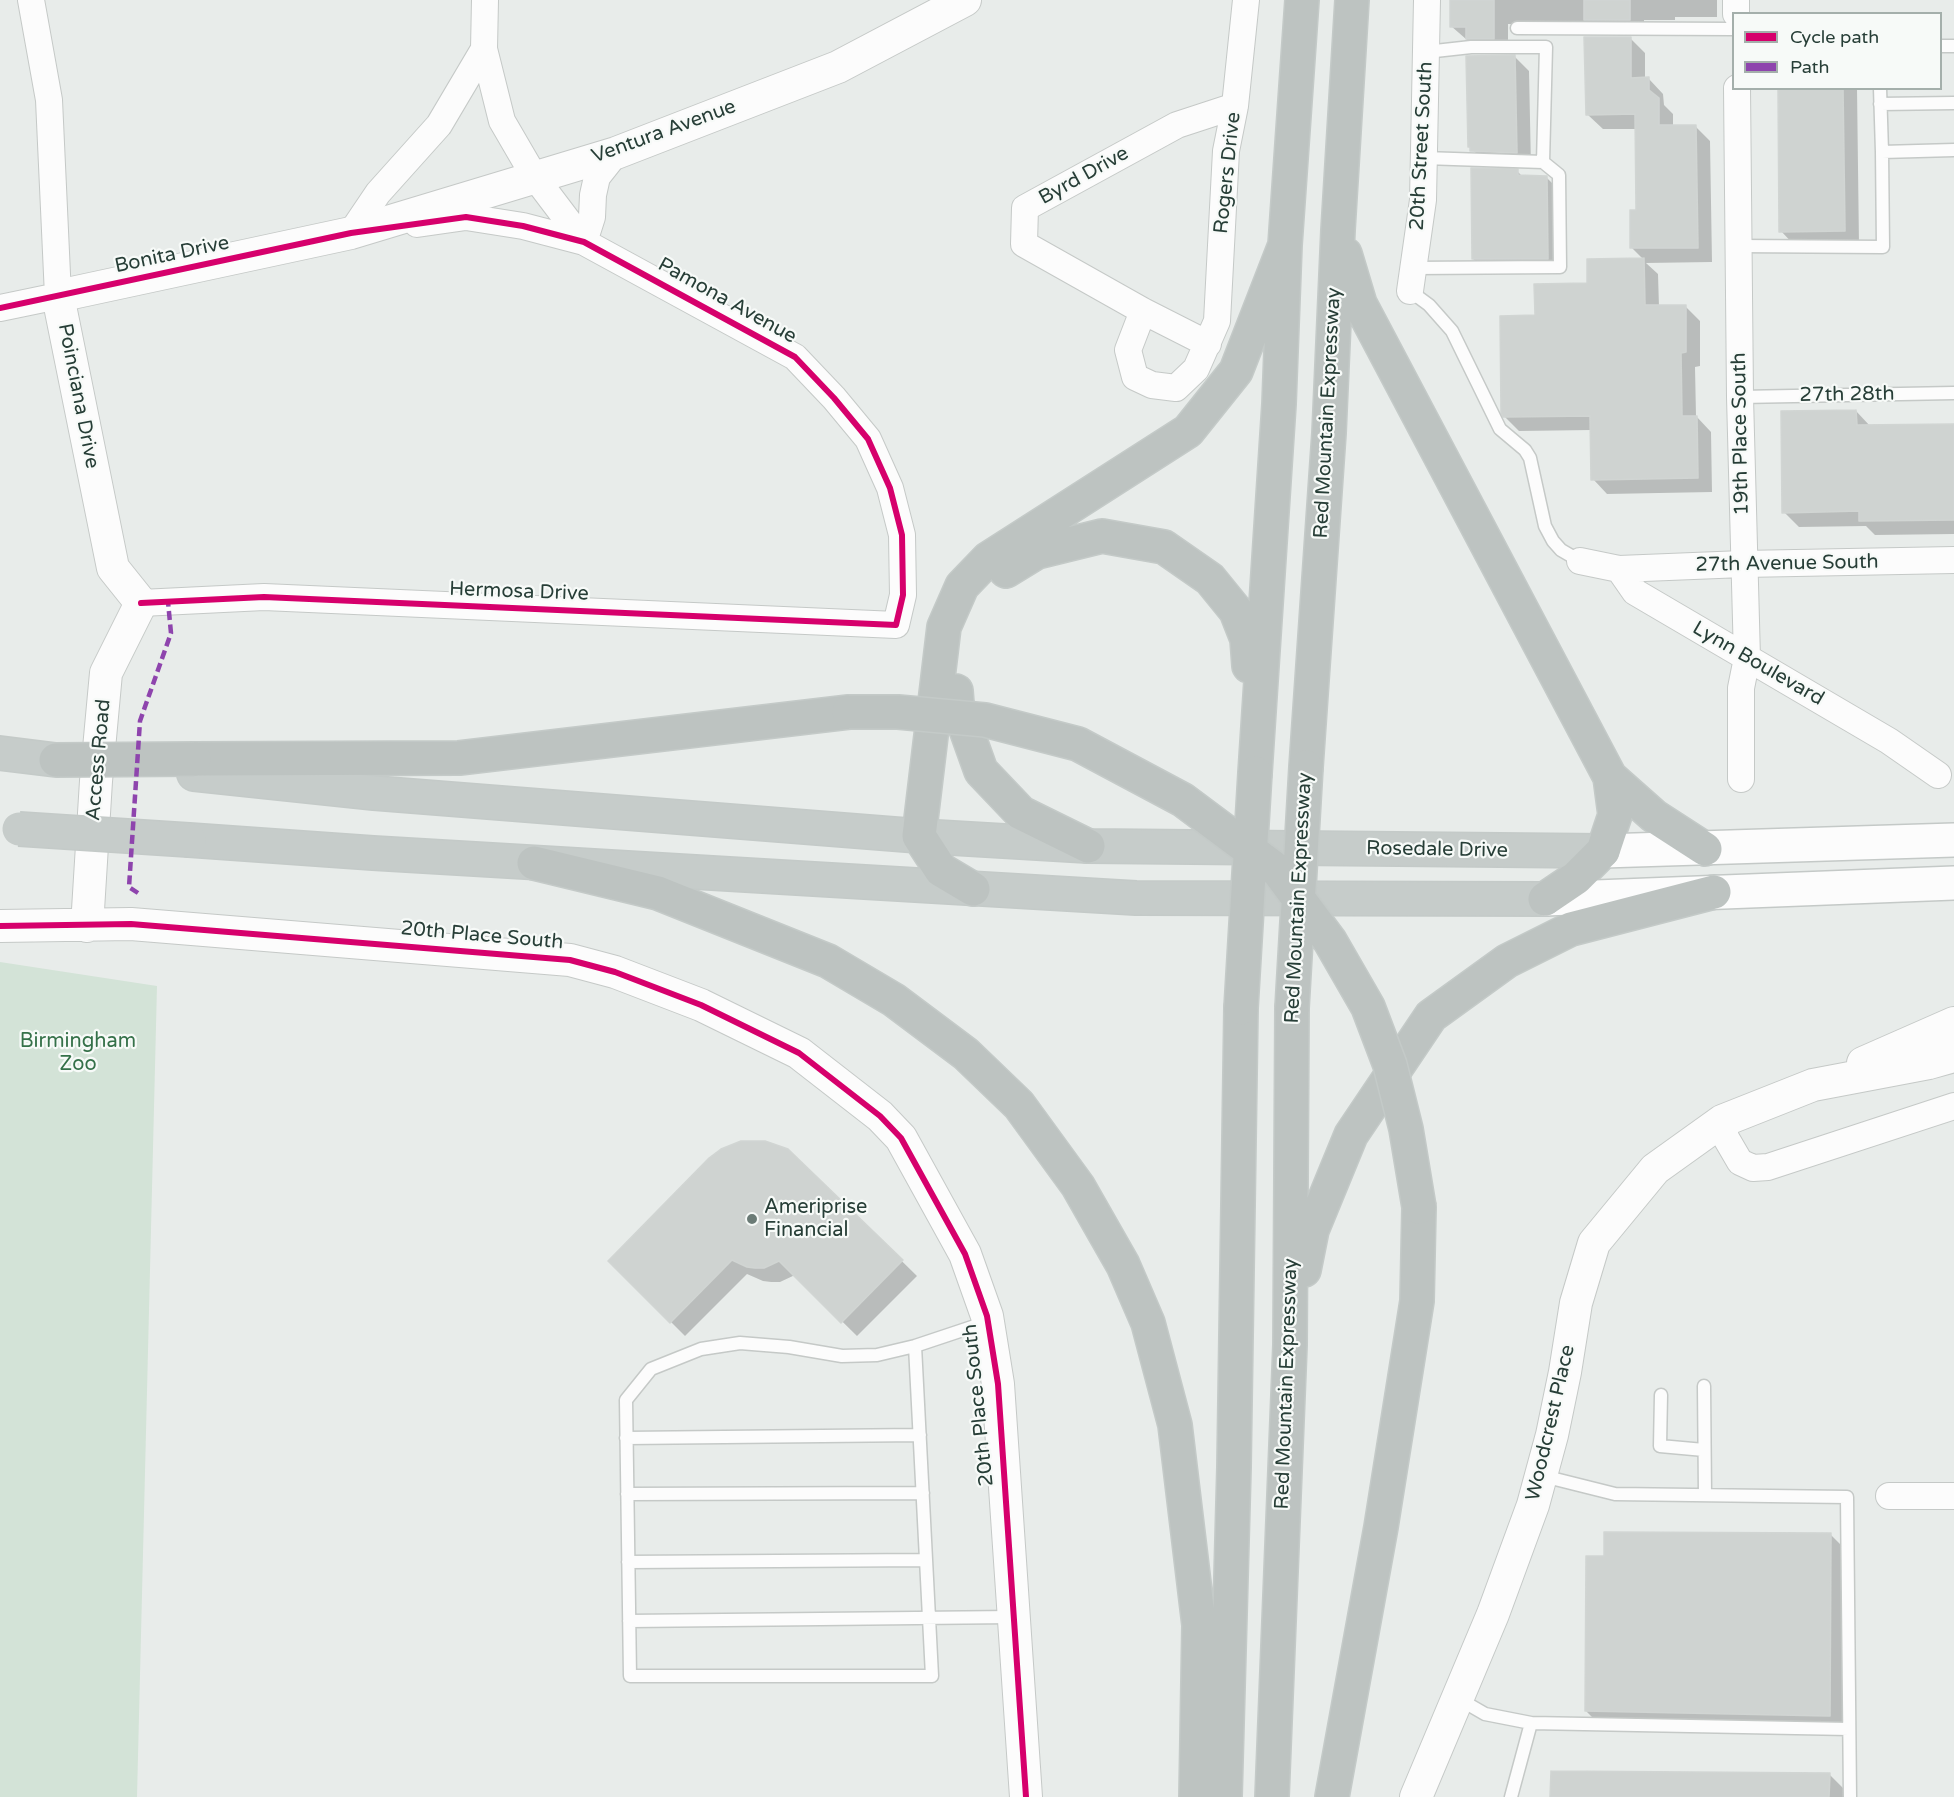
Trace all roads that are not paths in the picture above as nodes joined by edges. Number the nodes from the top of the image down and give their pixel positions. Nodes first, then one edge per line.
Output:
1 (31, 0) edge
2 (485, 0) edge
3 (965, 0) edge
4 (1246, 0) edge
5 (1302, 0) edge
6 (1352, 0) edge
7 (1427, 0) edge
8 (1517, 28) dead end
9 (1732, 29) edge
10 (484, 49) junction
11 (1426, 52) junction
12 (1737, 90) edge
13 (1880, 90) edge
14 (1954, 103) edge
15 (1881, 104) junction
16 (1235, 106) junction
17 (1954, 150) edge
18 (1882, 152) junction
19 (616, 153) junction
20 (1424, 158) junction
21 (1543, 162) junction
22 (534, 176) junction
23 (1338, 230) junction
24 (351, 233) junction
25 (584, 242) junction
26 (1285, 245) junction
27 (1738, 246) junction
28 (1412, 280) junction
29 (58, 296) junction
30 (0, 308) edge
31 (1143, 311) junction
32 (1208, 344) junction
33 (1954, 393) edge
34 (1740, 398) junction
35 (1954, 560) edge
36 (1580, 561) joint
37 (1743, 564) junction
38 (1620, 569) junction
39 (141, 603) junction
40 (896, 625) joint
41 (1747, 658) junction
42 (1256, 741) junction
43 (27, 756) edge
44 (194, 766) junction
45 (1938, 775) dead end
46 (1610, 777) junction
47 (1741, 779) dead end
48 (9, 829) edge
49 (919, 836) junction
50 (1954, 840) edge
51 (1088, 846) junction
52 (1705, 849) junction
53 (1603, 851) junction
54 (534, 863) junction
55 (1954, 883) edge
56 (973, 889) junction
57 (1714, 892) junction
58 (1545, 899) junction
59 (0, 926) edge
60 (87, 926) junction
61 (1954, 1023) edge
62 (1954, 1056) edge
63 (1813, 1085) junction
64 (1954, 1106) edge
65 (1722, 1121) junction
66 (988, 1322) junction
67 (1290, 1345) junction
68 (915, 1346) junction
69 (1704, 1386) dead end
70 (1660, 1395) dead end
71 (920, 1435) junction
72 (626, 1438) junction
73 (1704, 1450) junction
74 (1542, 1476) junction
75 (923, 1493) junction
76 (627, 1494) junction
77 (1705, 1496) junction
78 (1889, 1497) dead end
79 (1954, 1497) edge
80 (926, 1560) junction
81 (628, 1562) junction
82 (1013, 1617) junction
83 (930, 1619) junction
84 (629, 1621) junction
85 (1457, 1698) junction
86 (1531, 1723) junction
87 (1849, 1730) junction
88 (1026, 1797) edge
89 (1196, 1797) edge
90 (1225, 1797) edge
91 (1272, 1797) edge
92 (1332, 1797) edge
93 (1416, 1797) edge
94 (1511, 1797) edge
95 (1850, 1797) edge

1 - 29 street, Poinciana Drive
2 - 10 street
3 - 19 street, Ventura Avenue
4 - 16 street, Rogers Drive
5 - 26 highway
6 - 23 highway, Red Mountain Expressway
7 - 11 street, 20th Street South
8 - 9 lane
10 - 22 street
10 - 24 street
11 - 20 street, 20th Street South
11 - 21 lane
12 - 27 street, 19th Place South
13 - 15 lane
14 - 15 lane
15 - 18 lane
16 - 31 street, Byrd Drive
16 - 32 street, Rogers Drive
17 - 18 lane
18 - 27 lane
19 - 22 street, Ventura Avenue
19 - 25 street
20 - 21 lane
20 - 28 street, 20th Street South
21 - 28 lane
22 - 24 street, Ventura Avenue
22 - 25 street, Pamona Avenue
23 - 46 highway
23 - 67 highway, Red Mountain Expressway, bridge
24 - 25 street, Pamona Avenue
24 - 29 street, Bonita Drive
25 - 40 street, Pamona Avenue
26 - 42 highway
26 - 49 highway
27 - 34 street, 19th Place South
28 - 36 lane
29 - 30 street, Bonita Drive
29 - 39 street, Poinciana Drive
31 - 32 street, Byrd Drive
31 - 32 street
33 - 34 lane, 27th 28th
34 - 37 street, 19th Place South
35 - 37 street, 27th Avenue South
36 - 38 street
37 - 38 street, 27th Avenue South
37 - 41 street, 19th Place South
38 - 41 street, Lynn Boulevard
39 - 40 street, Hermosa Drive
39 - 60 street, Access Road
41 - 45 street, Lynn Boulevard
41 - 47 street, 19th Place South
42 - 51 highway
42 - 90 highway, bridge
43 - 44 highway, bridge
44 - 49 highway, Rosedale Drive
44 - 92 highway, bridge
46 - 52 highway
46 - 53 highway
48 - 54 highway, bridge
49 - 51 highway, Rosedale Drive
49 - 56 highway
50 - 52 main road, Rosedale Drive
51 - 53 highway, Rosedale Drive
52 - 53 main road, Rosedale Drive
53 - 58 highway
54 - 56 highway
54 - 89 highway
55 - 57 main road
56 - 58 highway
57 - 58 main road
57 - 67 highway
59 - 60 street, 20th Place South
60 - 66 street, 20th Place South
61 - 63 street
62 - 63 street
63 - 65 street, Woodcrest Place
64 - 65 street
65 - 74 street, Woodcrest Place
66 - 68 lane
66 - 82 street, 20th Place South
67 - 91 highway, Red Mountain Expressway
68 - 71 lane
68 - 72 lane
69 - 73 lane
70 - 73 lane
71 - 72 lane
71 - 75 lane
72 - 76 lane
73 - 77 lane
74 - 77 lane
74 - 85 street, Woodcrest Place
75 - 76 lane
75 - 80 lane
76 - 81 lane
77 - 87 lane
78 - 79 street
80 - 81 lane
80 - 83 lane
81 - 84 lane
82 - 83 lane
82 - 88 street, 20th Place South
83 - 84 lane
83 - 84 lane
85 - 86 lane
85 - 93 street, Woodcrest Place
86 - 87 lane
86 - 94 lane
87 - 95 lane

